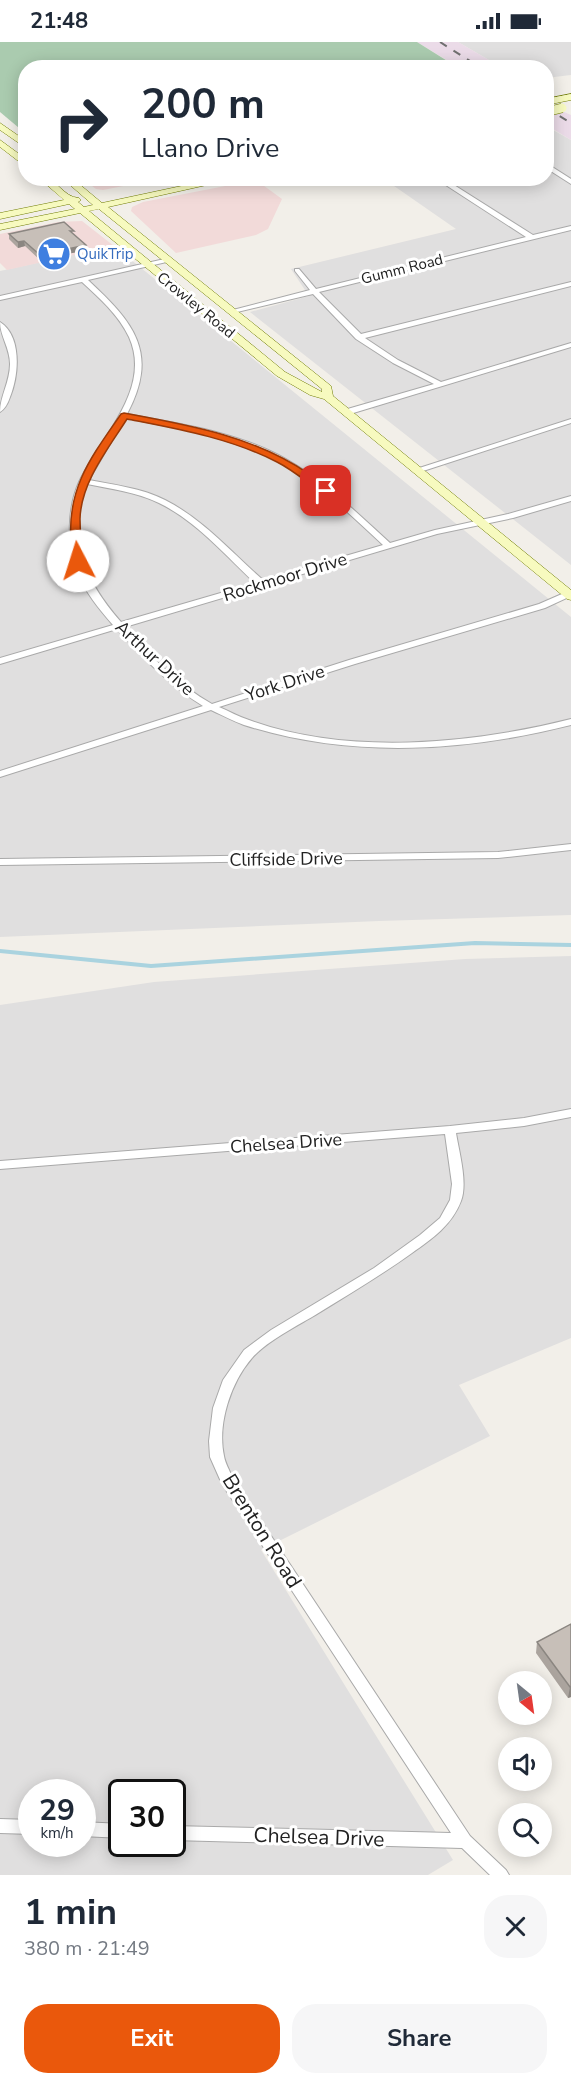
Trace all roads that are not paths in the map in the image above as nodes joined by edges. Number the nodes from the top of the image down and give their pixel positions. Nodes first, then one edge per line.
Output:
1 (571, 97) edge
2 (554, 101) edge
3 (0, 126) edge
4 (18, 140) edge
5 (0, 142) edge
6 (18, 157) edge
7 (554, 170) edge
8 (571, 182) edge
9 (52, 186) edge
10 (76, 186) edge
11 (143, 186) edge
12 (186, 186) edge
13 (451, 186) edge
14 (124, 190) dead end
15 (90, 197) junction
16 (101, 200) junction
17 (70, 201) junction
18 (80, 210) junction
19 (0, 216) edge
20 (0, 227) edge
21 (571, 228) edge
22 (532, 238) junction
23 (169, 260) junction
24 (146, 265) junction
25 (297, 270) dead end
26 (83, 279) junction
27 (571, 284) edge
28 (314, 291) junction
29 (0, 298) edge
30 (232, 311) junction
31 (0, 324) edge
32 (359, 338) junction
33 (571, 345) edge
34 (440, 384) junction
35 (328, 397) junction
36 (0, 410) edge
37 (347, 412) junction
38 (124, 416) junction
39 (571, 421) edge
40 (417, 470) junction
41 (84, 481) junction
42 (571, 498) edge
43 (480, 522) junction
44 (389, 546) junction
45 (262, 584) junction
46 (570, 594) edge
47 (120, 626) junction
48 (0, 661) edge
49 (210, 707) junction
50 (571, 722) edge
51 (0, 774) edge
52 (571, 847) edge
53 (0, 862) edge
54 (571, 1113) edge
55 (450, 1130) junction
56 (0, 1165) edge
57 (0, 1826) edge
58 (18, 1827) edge
59 (186, 1833) edge
60 (465, 1841) junction
61 (501, 1875) edge

1 - 2 main road
3 - 4 main road
5 - 6 main road
7 - 8 street
9 - 17 main road, Crowley Road
10 - 15 main road, Crowley Road
11 - 14 main road
12 - 16 main road
13 - 22 street
15 - 16 main road, Crowley Road
15 - 17 main road
16 - 18 main road
16 - 23 main road, Crowley Road
17 - 18 main road, Crowley Road
17 - 19 main road
18 - 20 main road
18 - 24 main road, Crowley Road
21 - 22 street, Gumm Road
22 - 28 street, Gumm Road
23 - 24 street
23 - 30 main road, Crowley Road
24 - 26 street
24 - 35 main road, Crowley Road
25 - 28 street
26 - 29 street
26 - 38 street, Arthur Drive
27 - 32 street
28 - 30 street, Gumm Road
28 - 32 street
30 - 35 main road, Crowley Road
31 - 36 street
32 - 34 street
33 - 34 street
34 - 37 street
35 - 37 main road, Crowley Road
37 - 40 main road, Crowley Road
38 - 41 street, Arthur Drive
38 - 44 street
39 - 40 street
40 - 43 main road, Crowley Road
41 - 45 street
41 - 47 street, Arthur Drive
42 - 43 street, Rockmoor Drive
43 - 44 street, Rockmoor Drive
43 - 46 main road, Crowley Road
44 - 45 street, Rockmoor Drive
45 - 47 street, Rockmoor Drive
46 - 49 street, York Drive
47 - 48 street, Rockmoor Drive
47 - 49 street, Arthur Drive
49 - 50 street, Arthur Drive
49 - 51 street, York Drive
52 - 53 street, Cliffside Drive
54 - 55 street, Chelsea Drive
55 - 56 street, Chelsea Drive
55 - 60 street, Brenton Road
57 - 58 street
59 - 60 street, Chelsea Drive
60 - 61 street, Brenton Road

